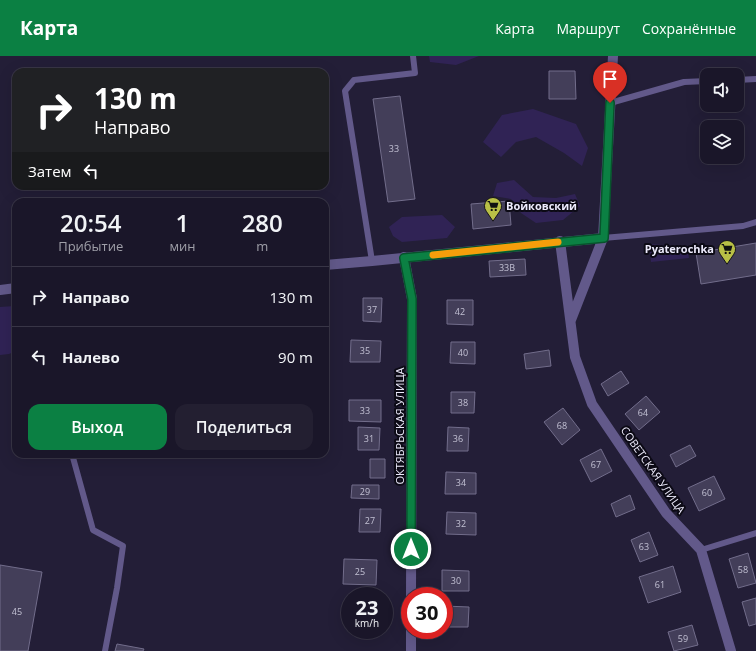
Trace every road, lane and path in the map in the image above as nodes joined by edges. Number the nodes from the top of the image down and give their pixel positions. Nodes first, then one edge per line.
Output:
1 (413, 56) edge
2 (613, 56) edge
3 (756, 79) edge
4 (744, 80) edge
5 (700, 81) edge
6 (610, 103) junction
7 (756, 222) edge
8 (604, 238) junction
9 (560, 241) junction
10 (404, 258) junction
11 (372, 261) junction
12 (329, 265) edge
13 (12, 288) edge
14 (0, 290) edge
15 (571, 320) junction
16 (73, 458) edge
17 (756, 533) edge
18 (701, 550) junction
19 (411, 587) edge
20 (411, 639) edge
21 (105, 651) edge
22 (411, 651) edge
23 (731, 651) edge

1 - 11 lane
2 - 6 street, СОВЕТСКАЯ УЛИЦА
3 - 4 lane
5 - 6 lane
6 - 8 street, СОВЕТСКАЯ УЛИЦА
7 - 8 lane
8 - 9 street
8 - 15 street, СОВЕТСКАЯ УЛИЦА
9 - 10 street
9 - 15 street, СОВЕТСКАЯ УЛИЦА
10 - 11 street
10 - 19 street, ОКТЯБРЬСКАЯ УЛИЦА
11 - 12 street
13 - 14 street
15 - 18 street, СОВЕТСКАЯ УЛИЦА
16 - 21 lane
17 - 18 lane
18 - 23 street, СОВЕТСКАЯ УЛИЦА
20 - 22 street

